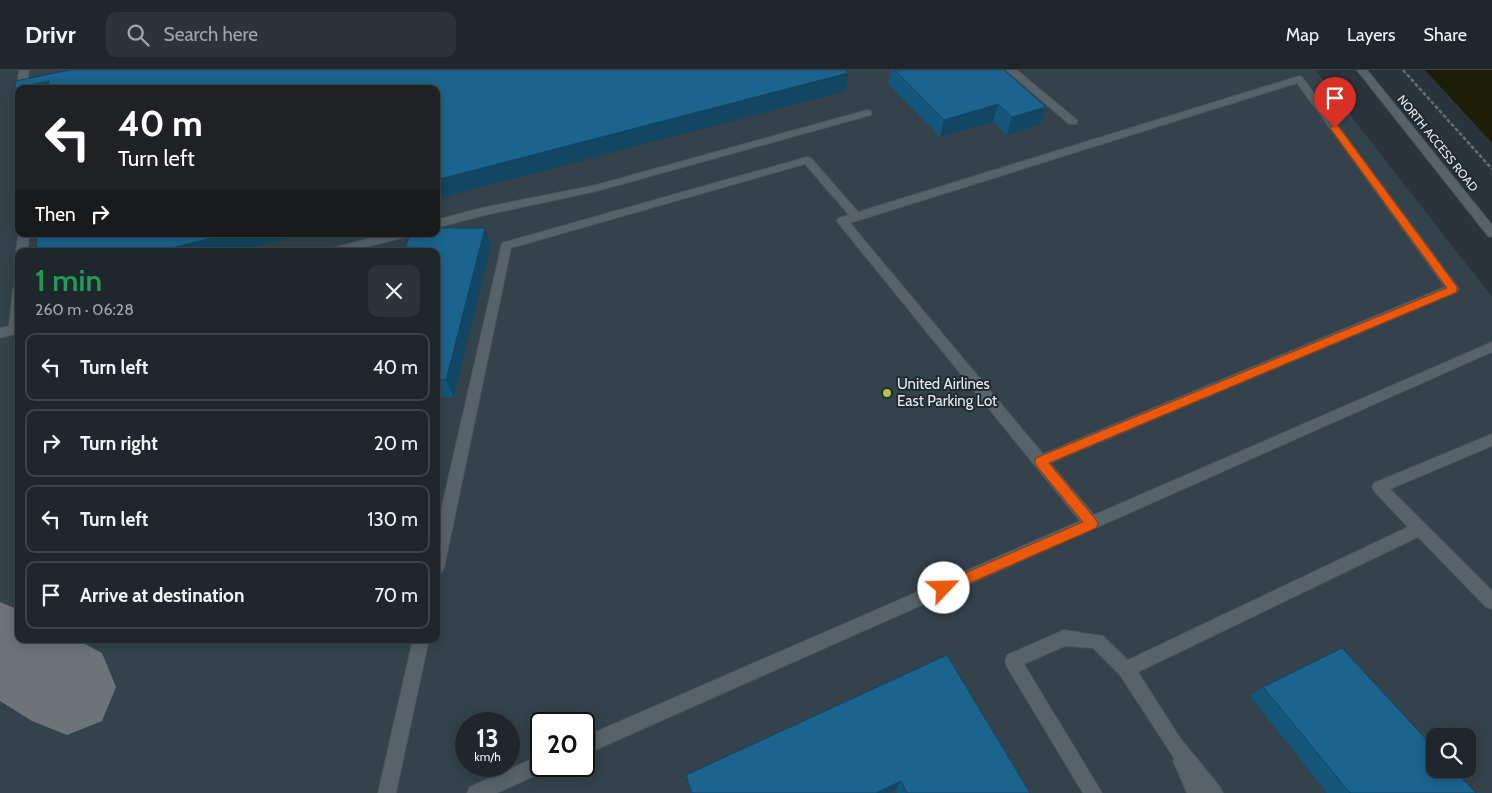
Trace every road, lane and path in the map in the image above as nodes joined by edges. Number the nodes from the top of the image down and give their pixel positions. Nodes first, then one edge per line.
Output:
1 (24, 70) edge
2 (1011, 70) edge
3 (1362, 70) edge
4 (1403, 70) edge
5 (22, 85) edge
6 (867, 113) dead end
7 (1073, 122) dead end
8 (1492, 169) edge
9 (850, 219) junction
10 (440, 223) edge
11 (1492, 232) edge
12 (390, 237) edge
13 (348, 248) edge
14 (15, 329) edge
15 (0, 333) edge
16 (1492, 347) edge
17 (1492, 440) edge
18 (1040, 462) junction
19 (1092, 524) junction
20 (1419, 529) junction
21 (440, 550) edge
22 (1492, 602) edge
23 (420, 643) edge
24 (1126, 669) junction
25 (595, 741) edge
26 (1174, 744) junction
27 (530, 769) edge
28 (387, 793) edge
29 (476, 793) edge
30 (1093, 793) edge
31 (1196, 793) edge
32 (1214, 793) edge

1 - 5 street
2 - 7 street
3 - 11 street, NORTH ACCESS ROAD
4 - 8 path
6 - 10 street
9 - 18 street
9 - 18 street
9 - 21 street
12 - 13 street
14 - 15 street
16 - 19 street
17 - 20 street
18 - 19 street
19 - 25 street
20 - 22 street
20 - 24 street
23 - 28 street
24 - 26 street
24 - 30 street
26 - 31 street
26 - 32 street
27 - 29 street

